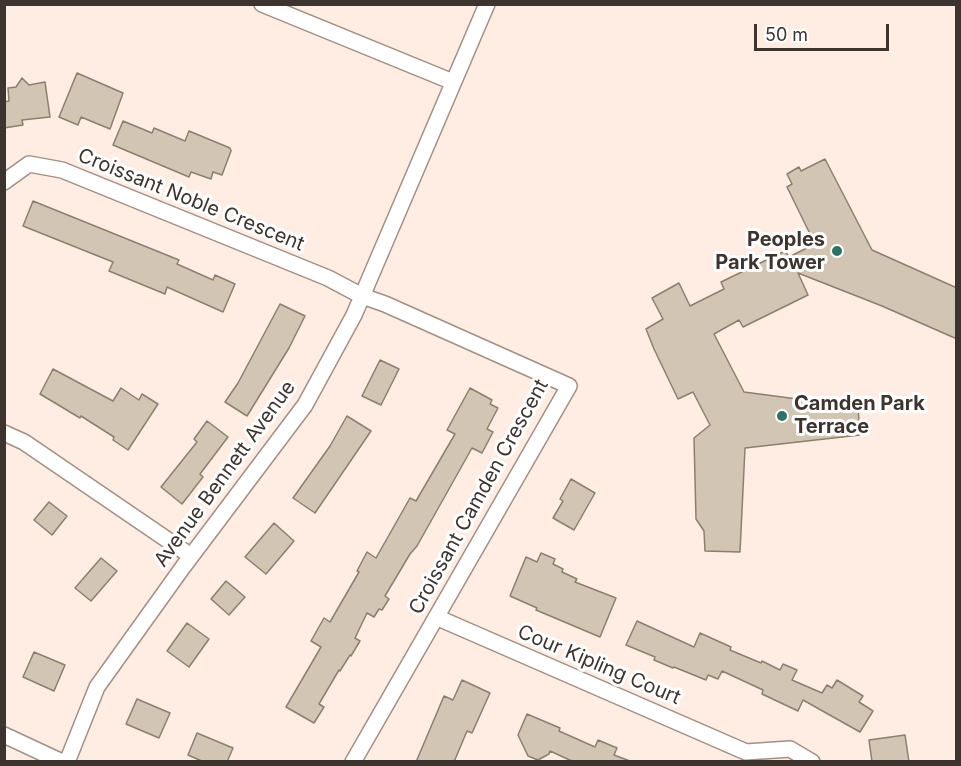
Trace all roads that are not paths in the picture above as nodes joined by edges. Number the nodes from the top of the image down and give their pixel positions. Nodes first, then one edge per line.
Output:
1 (262, 4) edge
2 (487, 4) edge
3 (453, 82) junction
4 (4, 182) edge
5 (362, 296) junction
6 (4, 433) edge
7 (191, 556) junction
8 (436, 617) junction
9 (4, 735) edge
10 (750, 757) edge
11 (62, 762) edge
12 (68, 762) edge
13 (353, 762) edge
14 (812, 762) edge

1 - 3 street
2 - 3 street, Avenue Bennett Avenue
3 - 5 street, Avenue Bennett Avenue
4 - 5 street, Croissant Noble Crescent
5 - 7 street, Avenue Bennett Avenue
5 - 8 street, Croissant Camden Crescent
6 - 7 street
7 - 12 street, Avenue Bennett Avenue
8 - 10 street, Cour Kipling Court
8 - 13 street, Croissant Camden Crescent
9 - 11 street
10 - 14 street, Cour Kipling Court

